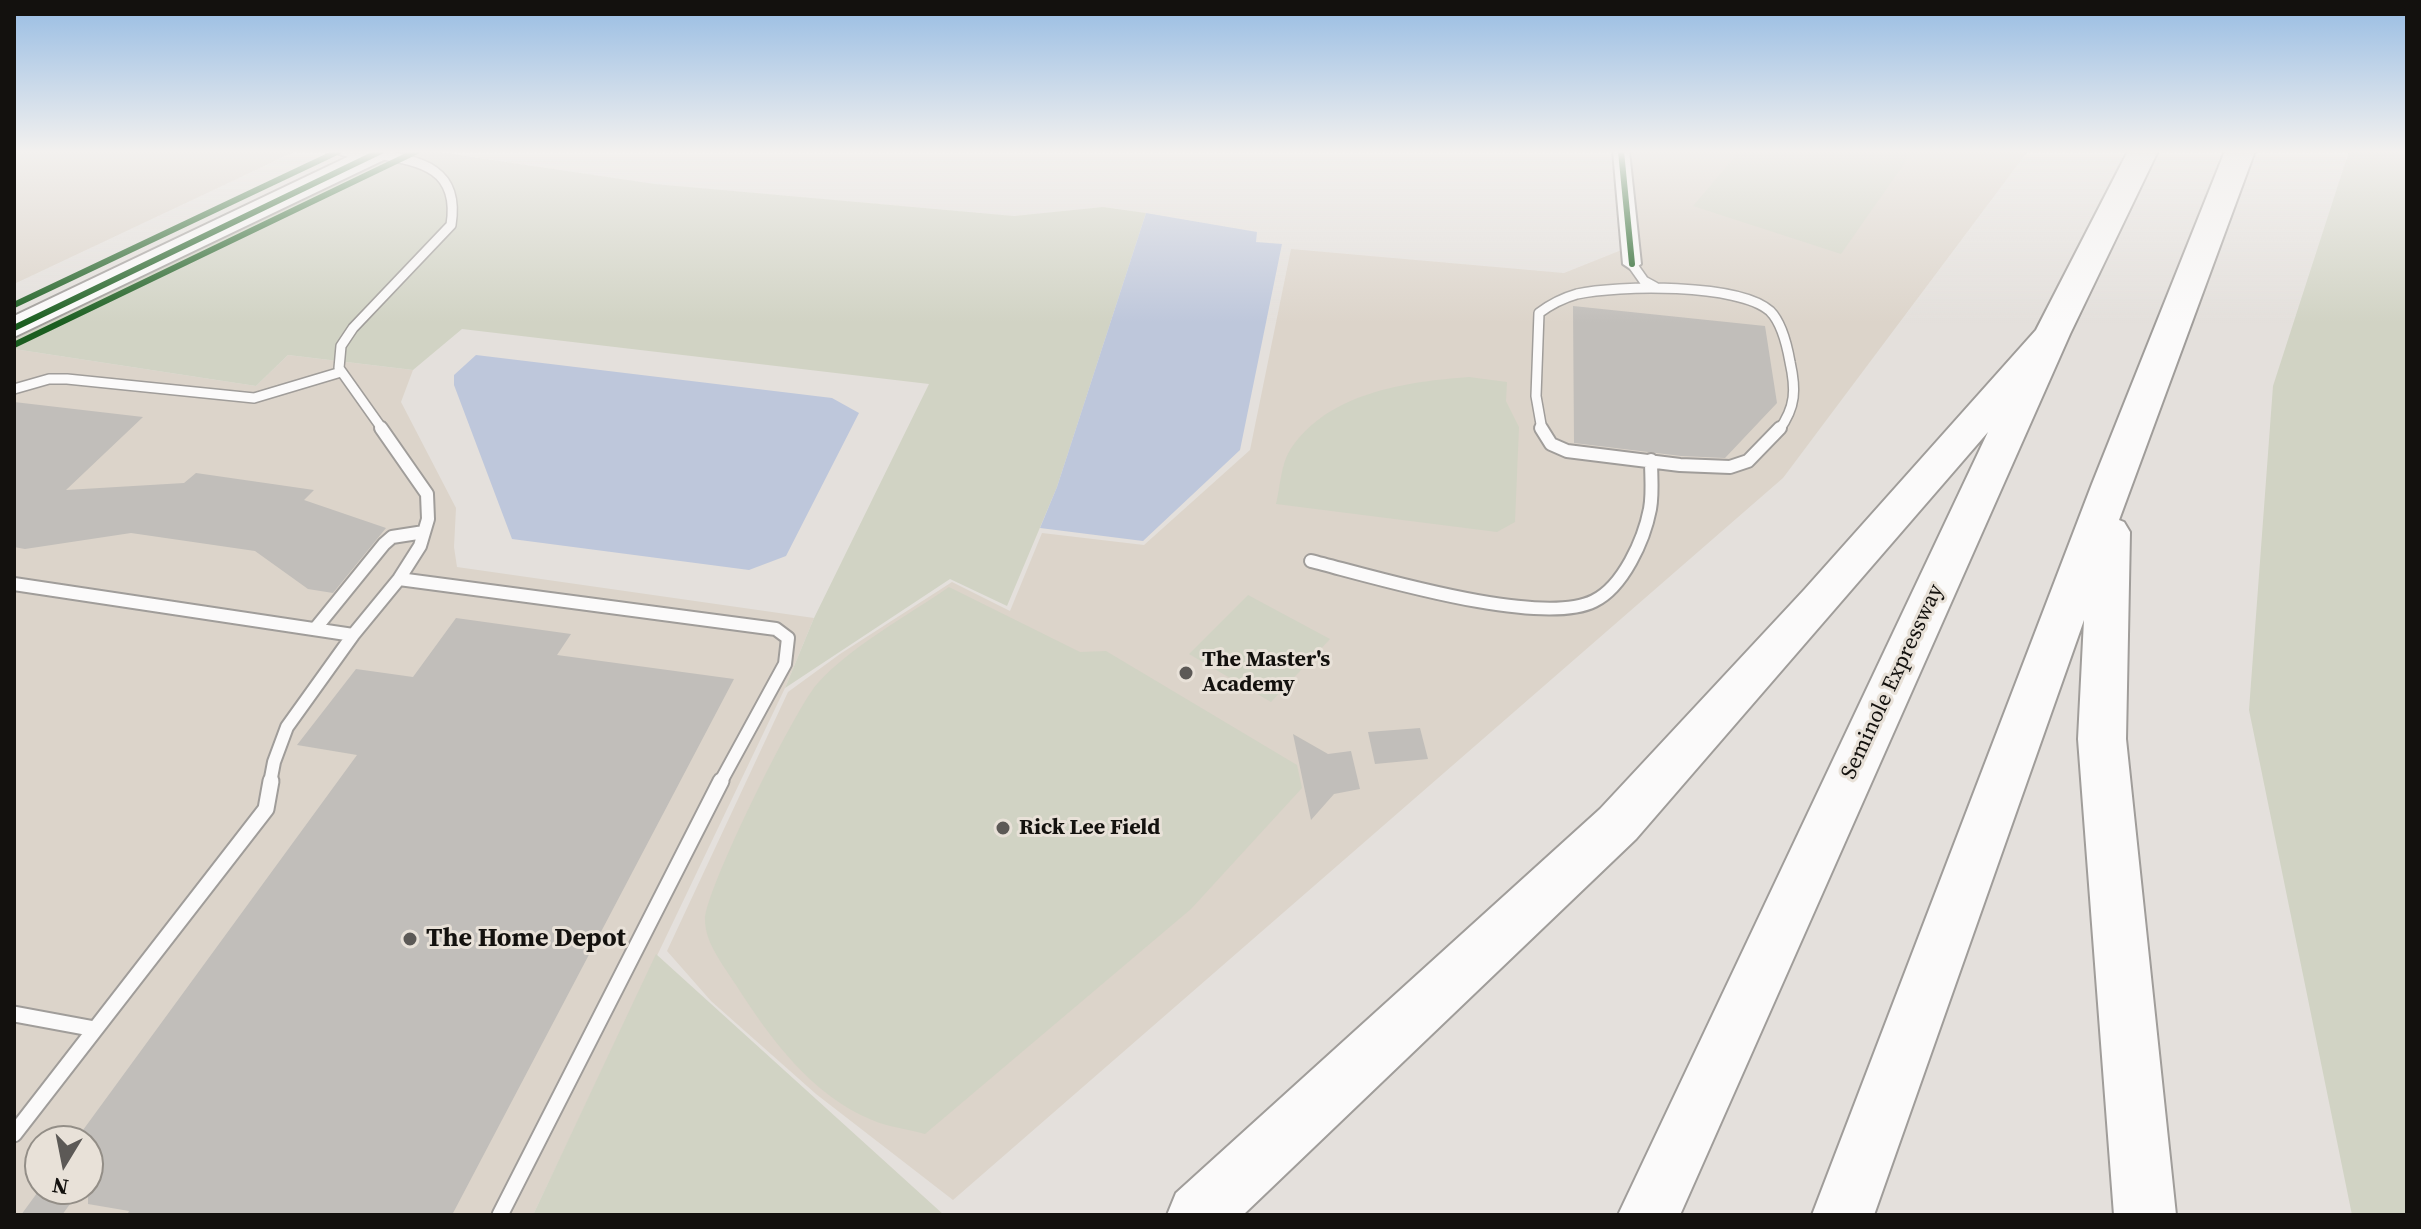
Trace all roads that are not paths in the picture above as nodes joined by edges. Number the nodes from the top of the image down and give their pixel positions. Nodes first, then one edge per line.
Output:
1 (219, 208) edge
2 (263, 208) edge
3 (456, 208) edge
4 (1627, 208) edge
5 (2114, 208) edge
6 (2218, 208) edge
7 (1632, 264) joint
8 (1655, 287) junction
9 (14, 305) edge
10 (14, 328) edge
11 (2052, 334) junction
12 (341, 372) junction
13 (14, 389) edge
14 (1651, 460) junction
15 (2112, 484) junction
16 (424, 532) junction
17 (1311, 561) dead end
18 (399, 579) junction
19 (14, 584) edge
20 (315, 629) junction
21 (353, 635) junction
22 (14, 1014) edge
23 (95, 1029) junction
24 (14, 1134) edge
25 (500, 1215) edge
26 (1198, 1215) edge
27 (1649, 1215) edge
28 (1843, 1215) edge
29 (2145, 1215) edge

1 - 9 main road
2 - 10 main road
3 - 12 lane
4 - 7 street
5 - 11 highway, Seminole Expressway
6 - 15 highway
7 - 8 lane
8 - 14 lane
8 - 14 lane
11 - 26 highway
11 - 27 highway, Seminole Expressway
12 - 13 lane
12 - 16 lane
14 - 17 lane
15 - 28 highway
15 - 29 highway
16 - 18 lane
16 - 20 lane
18 - 21 lane
18 - 25 lane
19 - 20 lane
20 - 21 lane
21 - 23 lane
22 - 23 lane
23 - 24 lane

